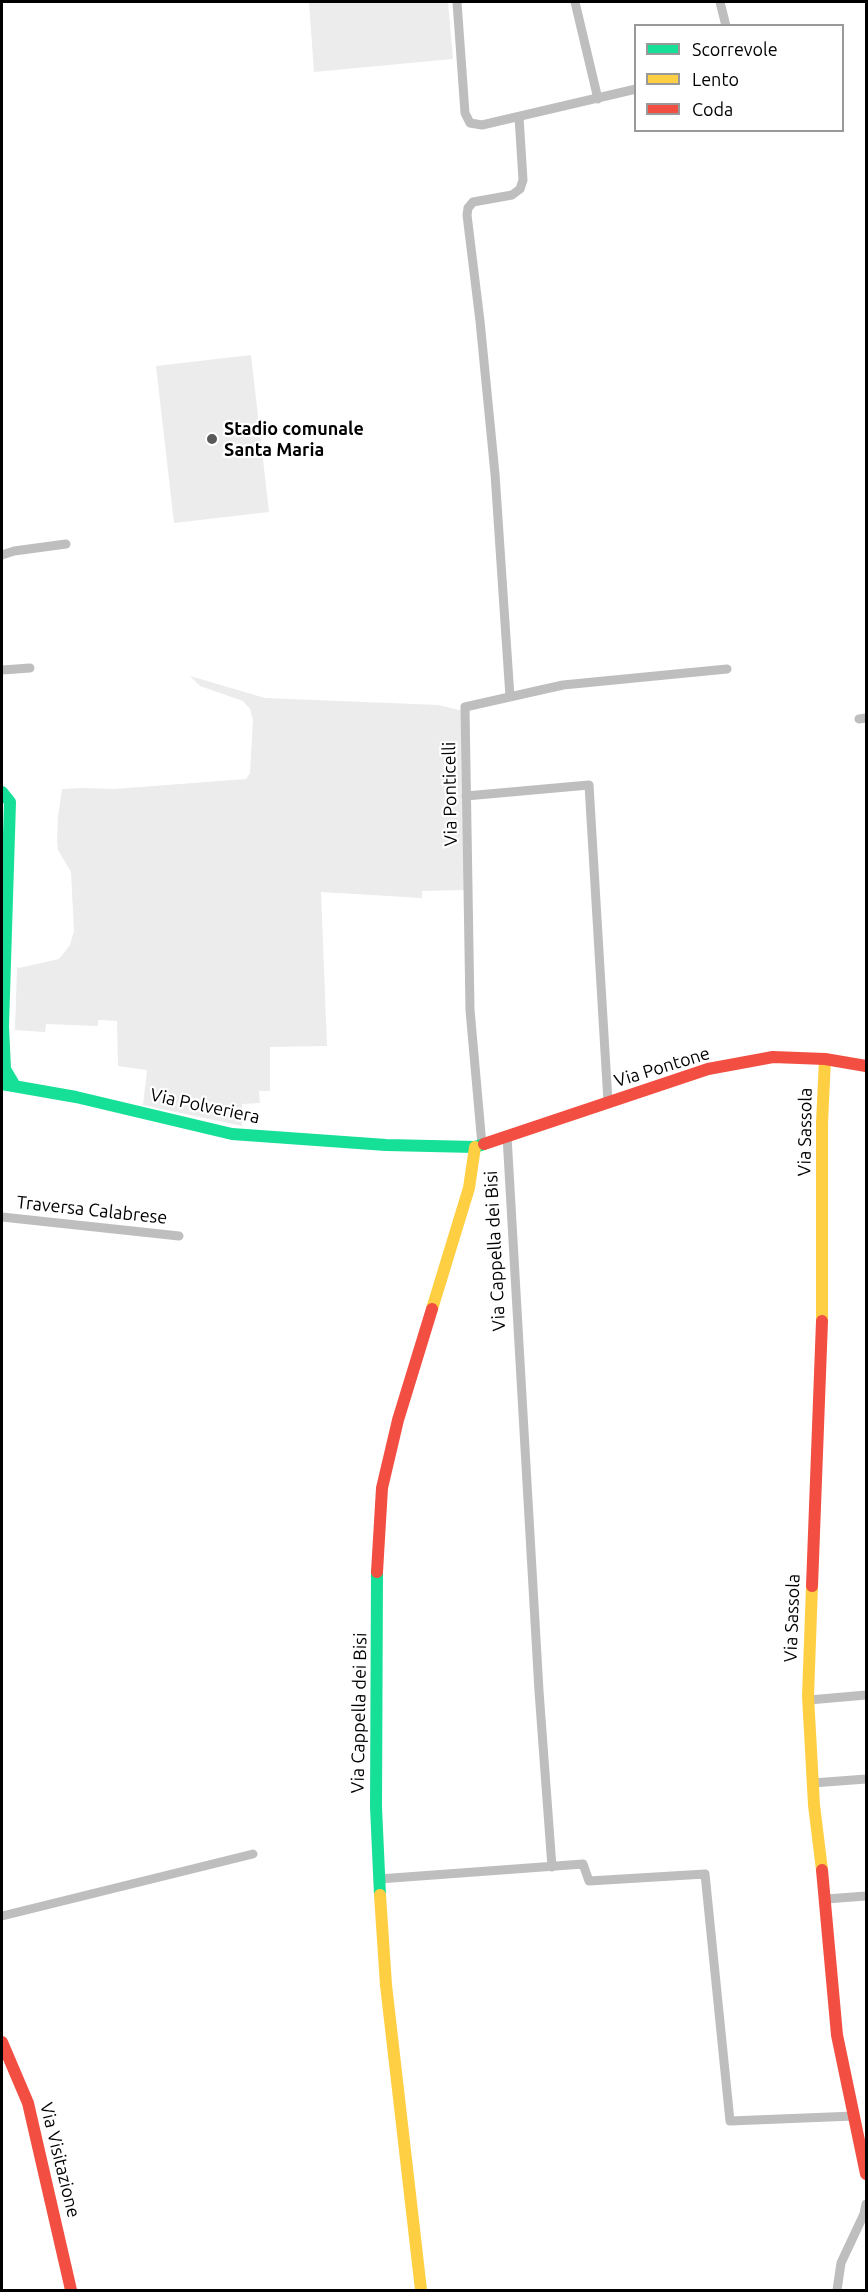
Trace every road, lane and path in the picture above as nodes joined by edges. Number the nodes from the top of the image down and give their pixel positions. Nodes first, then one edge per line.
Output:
1 (456, 2) edge
2 (575, 2) edge
3 (720, 2) edge
4 (726, 24) edge
5 (634, 90) edge
6 (598, 99) junction
7 (519, 117) junction
8 (66, 544) dead end
9 (2, 555) edge
10 (30, 668) dead end
11 (727, 669) dead end
12 (2, 670) edge
13 (510, 697) junction
14 (2, 792) edge
15 (466, 796) junction
16 (825, 1059) junction
17 (867, 1066) edge
18 (3, 1071) edge
19 (2, 1084) edge
20 (15, 1086) junction
21 (608, 1102) junction
22 (507, 1136) junction
23 (478, 1146) junction
24 (2, 1217) edge
25 (179, 1236) dead end
26 (867, 1695) edge
27 (809, 1700) junction
28 (867, 1779) edge
29 (813, 1783) junction
30 (253, 1854) dead end
31 (552, 1866) junction
32 (379, 1879) junction
33 (867, 1896) edge
34 (826, 1899) junction
35 (2, 1916) edge
36 (2, 2042) edge
37 (854, 2116) junction
38 (867, 2174) edge
39 (867, 2204) edge
40 (71, 2290) edge
41 (422, 2290) edge
42 (837, 2290) edge

1 - 7 street
2 - 6 street
3 - 4 street
5 - 6 street
6 - 7 street
7 - 13 street
8 - 9 street
10 - 12 street
11 - 13 street, Via Ponticelli
13 - 15 street, Via Ponticelli
14 - 18 street
15 - 21 street
15 - 23 street, Via Ponticelli
16 - 17 street, Via Pontone
16 - 21 street, Via Pontone
16 - 27 street, Via Sassola
18 - 20 street
19 - 20 street, Via Polveriera
20 - 23 street, Via Polveriera
21 - 22 street, Via Pontone
22 - 23 street, Via Pontone
22 - 31 street, Via Cappella dei Bisi
23 - 32 street, Via Cappella dei Bisi
24 - 25 street, Traversa Calabrese
26 - 27 street
27 - 29 street, Via Sassola
28 - 29 street
29 - 34 street, Via Sassola
30 - 35 street
31 - 32 street
31 - 37 street
32 - 41 street, Via Cappella dei Bisi
33 - 34 street
34 - 37 street, Via Sassola
36 - 40 street, Via Visitazione
37 - 38 street, Via Sassola
39 - 42 street

